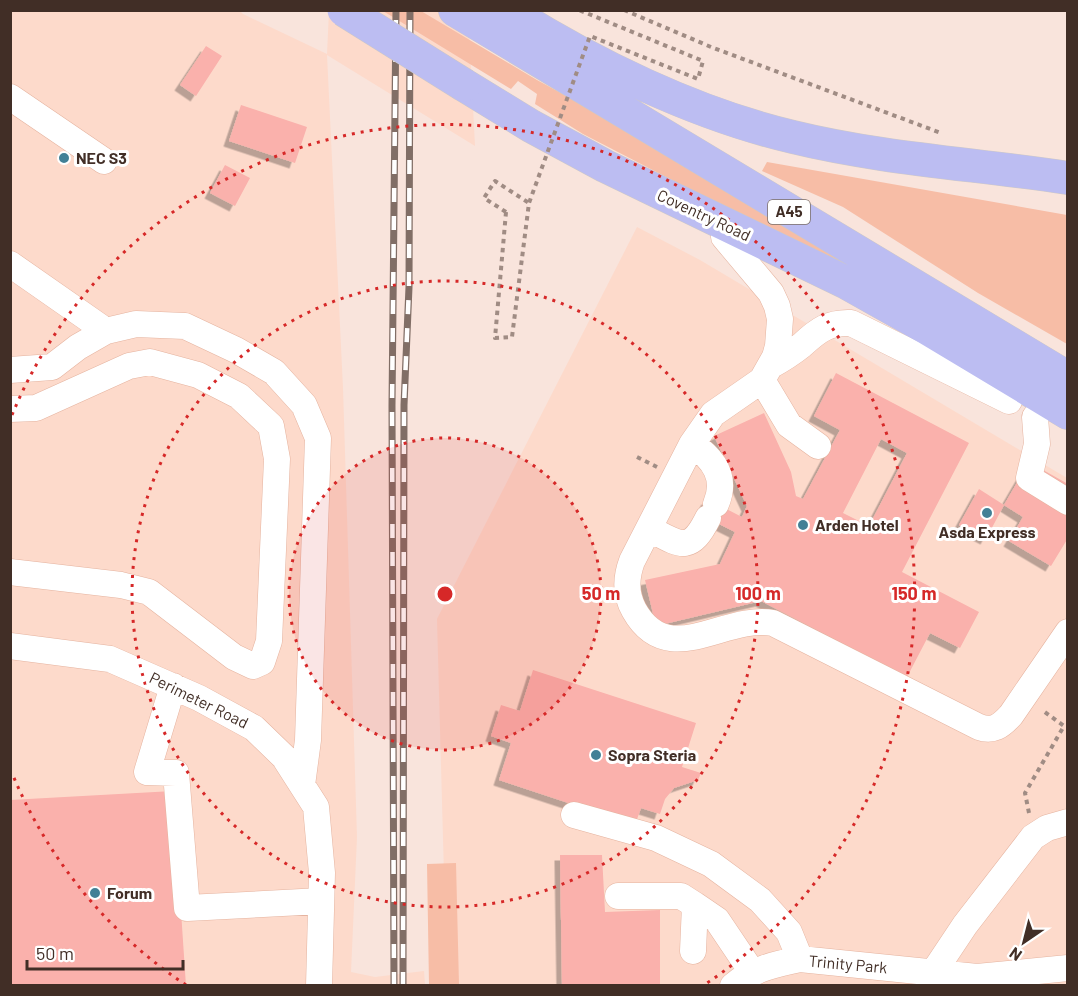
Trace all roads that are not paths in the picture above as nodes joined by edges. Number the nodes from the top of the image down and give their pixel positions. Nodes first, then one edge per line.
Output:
1 (344, 10) edge
2 (454, 10) edge
3 (507, 10) edge
4 (512, 45) junction
5 (10, 96) edge
6 (104, 161) dead end
7 (1068, 178) edge
8 (653, 191) junction
9 (1068, 198) edge
10 (724, 237) junction
11 (10, 264) edge
12 (106, 331) junction
13 (10, 370) edge
14 (766, 373) junction
15 (1068, 378) edge
16 (10, 409) edge
17 (1022, 409) junction
18 (1068, 413) edge
19 (1068, 438) edge
20 (692, 444) junction
21 (818, 446) dead end
22 (1068, 502) edge
23 (650, 529) junction
24 (10, 572) edge
25 (1068, 632) edge
26 (10, 646) edge
27 (173, 686) junction
28 (302, 785) junction
29 (574, 815) dead end
30 (1068, 822) edge
31 (618, 896) dead end
32 (321, 901) junction
33 (695, 905) junction
34 (693, 951) dead end
35 (800, 959) junction
36 (1068, 968) edge
37 (933, 973) junction
38 (742, 979) edge
39 (977, 981) edge
40 (319, 986) edge

1 - 8 highway, Coventry Road / A45, bridge
2 - 4 highway, A45
3 - 7 highway
4 - 9 highway
4 - 15 highway, A45
5 - 6 street
8 - 10 highway
8 - 18 highway, Coventry Road / A45
10 - 14 street
10 - 17 highway
11 - 12 street
12 - 13 street
12 - 28 street
14 - 17 street
14 - 20 street
14 - 21 street
16 - 24 street
17 - 19 highway
17 - 22 street
20 - 23 street
20 - 23 street
23 - 25 street
26 - 27 street, Perimeter Road
27 - 28 street, Perimeter Road
27 - 32 street
28 - 32 street, Perimeter Road
29 - 35 street
30 - 37 street
31 - 33 street
32 - 40 street, Perimeter Road
33 - 34 street
33 - 38 street
35 - 37 street, Trinity Park
35 - 38 street, Trinity Park
36 - 39 street, Trinity Park
37 - 39 street, Trinity Park

